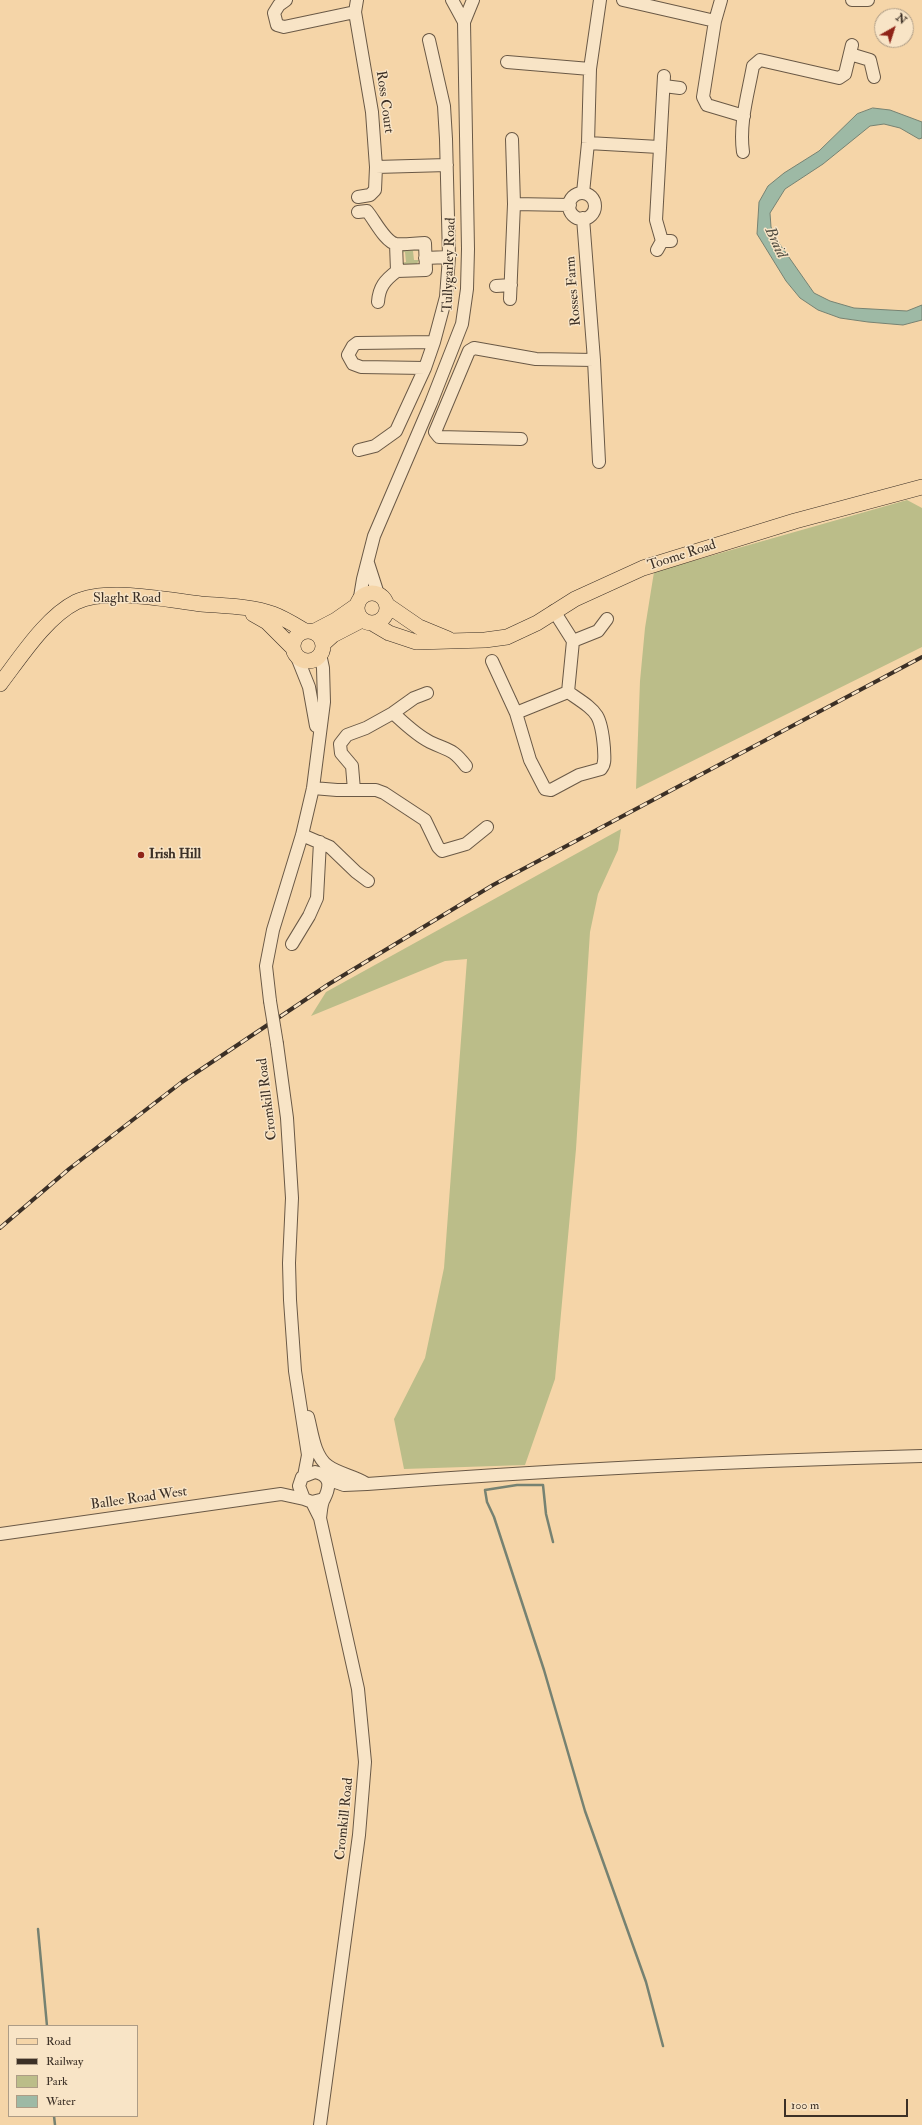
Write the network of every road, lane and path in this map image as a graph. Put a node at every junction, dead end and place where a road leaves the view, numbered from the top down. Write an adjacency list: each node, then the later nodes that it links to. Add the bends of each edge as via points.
1 (286, 0): 10 (street, via 274,13 277,24 284,27)
2 (452, 0): 3 (street); 12 (street, Tullygarley Road)
3 (468, 0)
4 (473, 0): 12 (street, Tullygarley Road)
5 (600, 0): 15 (street)
6 (623, 0): 11 (street)
7 (721, 0): 11 (street)
8 (852, 0): 9 (street)
9 (868, 0)
10 (356, 6): 24 (street, Ross Court, via 372,112)
11 (715, 21): 18 (street, via 704,102)
12 (464, 22): 47 (street, Tullygarley Road, via 468,249 467,289 462,324 374,536)
13 (429, 40): 23 (street, via 444,106)
14 (505, 61): 15 (street)
15 (590, 69): 20 (street)
16 (874, 77): 18 (street, via 870,60 851,49 845,74 839,78 760,60 753,66)
17 (680, 88): 22 (street, via 664,81)
18 (744, 116): 21 (street, via 743,149)
19 (511, 137): 27 (street)
20 (588, 143): 22 (street); 25 (street)
21 (755, 145)
22 (659, 147): 32 (street, via 656,220)
23 (447, 165): 24 (street); 33 (street)
24 (376, 168): 26 (street, Ross Court, via 375,190 370,195)
25 (583, 193): 28 (street, via 576,195); 30 (street, via 591,196 595,208 591,215)
26 (358, 197)
27 (514, 204): 28 (street); 36 (street)
28 (570, 205): 30 (street, via 573,215)
29 (358, 212): 31 (street, via 367,211 383,234)
30 (583, 218): 41 (street, Rosses Farm)
31 (396, 244): 34 (street, via 425,243); 35 (street)
32 (664, 244)
33 (449, 257): 34 (street); 40 (street, via 446,297)
34 (425, 258): 35 (street, via 426,270)
35 (397, 271): 39 (street, via 379,290)
36 (510, 285): 37 (street); 38 (street)
37 (496, 286)
38 (510, 299)
39 (378, 302)
40 (434, 342): 42 (street); 42 (street, via 357,343 348,355 353,364 361,367)
41 (594, 360): 43 (street, via 536,359 474,348 469,351 434,432 439,437); 45 (street, Rosses Farm)
42 (424, 368): 44 (street, via 396,431 376,446)
43 (524, 438)
44 (359, 450)
45 (599, 462)
46 (922, 487): 51 (main road, Toome Road, via 795,521 643,568)
47 (368, 563): 48 (street); 49 (street, Tullygarley Road)
48 (382, 599): 49 (main road, via 368,593); 53 (main road, via 387,611 384,617); 55 (main road, Toome Road, via 418,627)
49 (358, 602): 53 (main road, via 357,612); 54 (main road, via 336,620)
50 (243, 609): 54 (main road, Slaght Road, via 272,614); 58 (main road, Slaght Road, via 267,622); 60 (main road, Slaght Road, via 152,597 101,596 76,602 62,610 48,624)
51 (554, 611): 55 (main road, Toome Road, via 537,623 507,637); 56 (street)
52 (608, 619): 56 (street, via 598,631)
53 (367, 622): 55 (main road, Toome Road, via 416,642); 57 (main road, via 338,632)
54 (309, 632): 57 (main road, via 318,635); 58 (main road, via 294,638)
55 (450, 640)
56 (573, 641): 61 (street)
57 (321, 649): 58 (main road, via 316,659 308,661); 65 (street, Cromkill Road, via 324,702)
58 (295, 652): 65 (street, Cromkill Road, via 312,701)
59 (492, 661): 64 (street)
60 (0, 684)
61 (568, 692): 64 (street); 64 (street, via 598,715 602,726 604,761 603,767 598,770 579,775 554,789 547,790 541,784 530,760)
62 (427, 693): 63 (street)
63 (393, 712): 66 (street, via 428,741 455,752); 68 (street, via 366,728 347,735 340,744 342,753 352,766)
64 (516, 713)
65 (319, 745): 67 (street, Cromkill Road)
66 (466, 766)
67 (313, 788): 68 (street); 70 (street, Cromkill Road)
68 (354, 790): 69 (street, via 380,792 422,817 442,851 466,844)
69 (487, 827)
70 (302, 835): 71 (street); 74 (street, Cromkill Road, bridge, via 273,930 266,966 287,1118 292,1191 290,1270)
71 (320, 842): 72 (street, via 330,847); 73 (street, via 317,898)
72 (368, 881)
73 (292, 944)
74 (296, 1382): 75 (street, Cromkill Road); 79 (street, via 303,1391 322,1460 328,1466)
75 (308, 1455): 77 (street, Cromkill Road); 78 (street, Cromkill Road)
76 (922, 1456): 79 (street, via 812,1458 604,1468)
77 (323, 1476): 78 (street, via 310,1472); 80 (street); 82 (street, via 329,1488)
78 (302, 1480): 81 (street, Ballee Road West); 83 (street, via 299,1491)
79 (367, 1484): 80 (street)
80 (344, 1485): 82 (street)
81 (281, 1494): 83 (street, Ballee Road West); 85 (street, Ballee Road West)
82 (326, 1496): 83 (street); 84 (street, Cromkill Road)
83 (308, 1500): 84 (street, Cromkill Road)
84 (320, 1518): 86 (street, Cromkill Road, via 358,1689 365,1762 359,1835)
85 (0, 1534)
86 (320, 2125)

